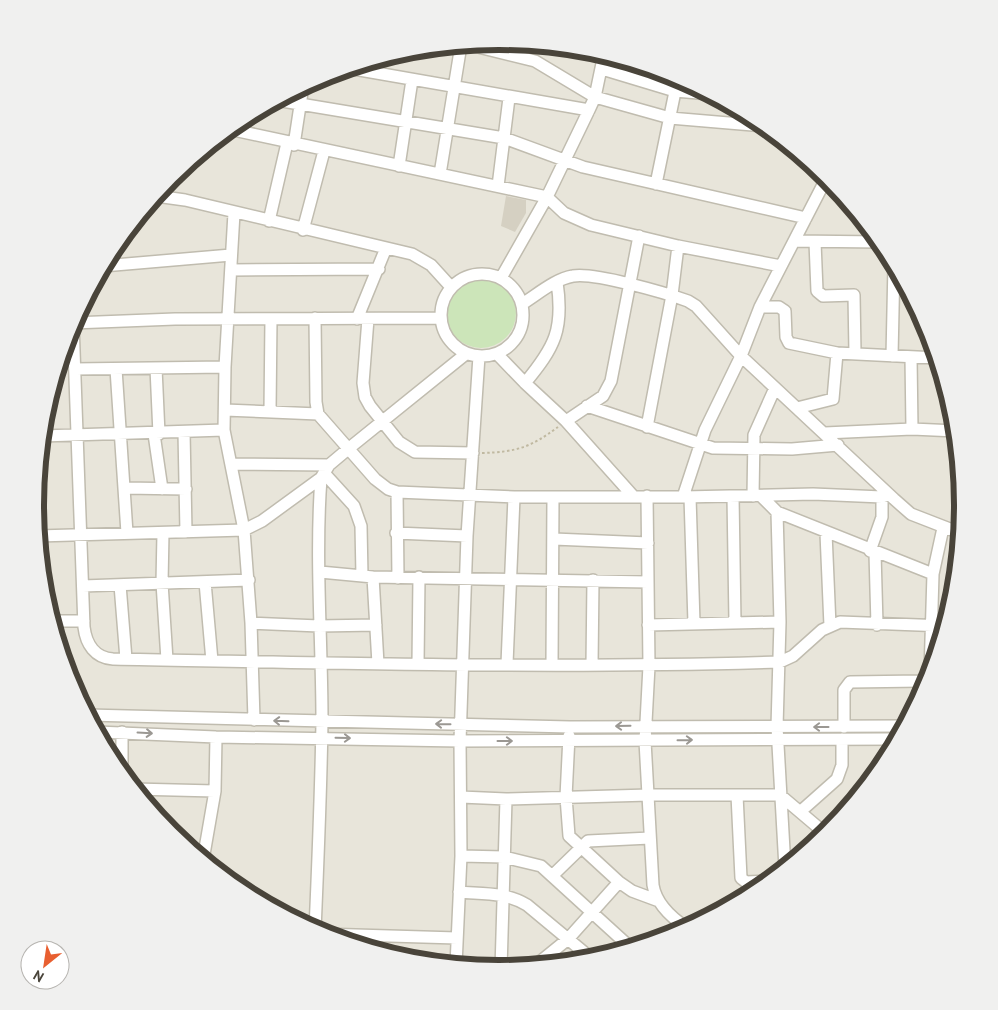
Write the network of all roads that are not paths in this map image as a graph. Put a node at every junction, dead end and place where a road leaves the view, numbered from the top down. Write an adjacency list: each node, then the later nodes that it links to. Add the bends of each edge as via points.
1 (491, 50): 12 (street, via 535,61)
2 (460, 52): 8 (street)
3 (603, 62): 4 (street)
4 (602, 69): 9 (street); 12 (street)
5 (363, 71): 6 (street)
6 (412, 80): 8 (street); 19 (street)
7 (677, 86): 9 (street)
8 (453, 88): 13 (street); 22 (street)
9 (676, 91): 10 (street); 17 (street)
10 (690, 92)
11 (301, 95): 15 (street)
12 (595, 97): 16 (street); 17 (street)
13 (509, 98): 16 (street); 24 (street)
14 (288, 102): 15 (street)
15 (300, 104): 19 (street); 25 (street)
16 (589, 110): 27 (street)
17 (670, 118): 20 (street); 30 (street)
18 (739, 118): 20 (street)
19 (406, 122): 22 (street); 28 (street)
20 (738, 123): 21 (street)
21 (749, 124)
22 (448, 128): 24 (street); 29 (street)
23 (238, 132): 25 (street)
24 (504, 138): 27 (street); 31 (street)
25 (291, 144): 26 (street); 37 (street)
26 (324, 151): 28 (street); 38 (street)
27 (566, 159): 30 (street, via 583,167); 34 (street)
28 (399, 166): 29 (street)
29 (440, 174): 31 (street)
30 (656, 184): 36 (street)
31 (498, 186): 34 (street)
32 (825, 187): 36 (street)
33 (164, 197): 35 (street)
34 (547, 197): 39 (street, via 564,213 579,221); 50 (street)
35 (234, 213): 37 (street); 45 (street)
36 (806, 218): 40 (street)
37 (269, 221): 38 (street)
38 (303, 230): 44 (street)
39 (639, 236): 43 (street); 53 (street)
40 (794, 241): 41 (street); 47 (street)
41 (815, 242): 42 (street); 67 (street, via 817,291 823,296 854,295)
42 (870, 242)
43 (678, 246): 47 (street); 55 (street)
44 (386, 248): 48 (street); 54 (street, via 419,256)
45 (231, 255): 46 (street); 49 (street)
46 (112, 265)
47 (781, 266): 57 (street)
48 (378, 269): 49 (street); 62 (street)
49 (231, 270): 60 (street)
50 (501, 278): 54 (street, via 484,274 466,277); 56 (street, via 514,289)
51 (894, 278): 71 (street)
52 (557, 282): 53 (street, via 574,275); 56 (street); 78 (street, via 560,317 557,334 547,354)
53 (628, 284): 55 (street); 80 (street, via 611,382 603,396)
54 (451, 287): 59 (street, via 444,298)
55 (672, 295): 70 (street, via 696,306); 87 (street)
56 (522, 304): 68 (street, via 524,316 519,333 508,348)
57 (760, 307): 66 (street, via 779,307 785,311 789,344); 70 (street)
58 (315, 318): 61 (street); 62 (street); 84 (street)
59 (441, 318): 62 (street); 65 (street, via 452,343)
60 (228, 319): 61 (street); 63 (street); 74 (street)
61 (270, 319): 83 (street)
62 (362, 319): 86 (street, via 365,397)
63 (82, 323)
64 (73, 344): 76 (street)
65 (467, 353): 69 (street); 86 (street)
66 (837, 353): 67 (street); 81 (street, via 833,399)
67 (855, 353): 71 (street)
68 (497, 354): 69 (street); 78 (street)
69 (479, 356): 101 (street)
70 (741, 356): 79 (street); 97 (street)
71 (892, 356): 72 (street)
72 (911, 357): 73 (street); 88 (street)
73 (930, 358)
74 (225, 367): 75 (street); 82 (street)
75 (156, 368): 77 (street); 94 (street)
76 (75, 369): 77 (street); 92 (street)
77 (116, 369): 93 (street)
78 (525, 383): 85 (street)
79 (775, 388): 81 (street); 100 (street, via 754,435)
80 (586, 406): 85 (street); 87 (street)
81 (796, 408): 95 (street)
82 (225, 410): 83 (street); 89 (street)
83 (270, 411): 84 (street)
84 (318, 414): 99 (street)
85 (566, 420): 109 (street)
86 (382, 421): 99 (street); 101 (street, via 400,442 415,452)
87 (647, 427): 97 (street)
88 (912, 429): 90 (street); 95 (street)
89 (224, 430): 91 (street); 102 (street)
90 (948, 431)
91 (184, 432): 94 (street); 106 (street)
92 (76, 434): 93 (street); 96 (street); 126 (street)
93 (121, 434): 94 (street); 104 (street)
94 (157, 434): 105 (street)
95 (825, 434): 98 (street)
96 (49, 436)
97 (698, 444): 100 (street, via 713,448); 116 (street)
98 (838, 445): 100 (street); 113 (street)
99 (348, 449): 103 (street); 107 (street, via 382,485)
100 (752, 449): 112 (street)
101 (473, 453): 108 (street)
102 (231, 464): 103 (street); 119 (street)
103 (325, 472): 119 (street, via 262,521); 132 (street, via 318,510); 134 (street, via 354,506 361,526)
104 (125, 488): 105 (street); 122 (street)
105 (162, 489): 106 (street)
106 (186, 489): 120 (street)
107 (397, 492): 108 (street); 124 (street)
108 (470, 495): 114 (street); 128 (street)
109 (632, 496): 110 (street); 115 (street)
110 (647, 496): 116 (street); 130 (street)
111 (733, 496): 112 (street); 116 (street); 149 (street)
112 (757, 496): 113 (street); 117 (street)
113 (885, 496): 118 (street, via 911,514); 131 (street)
114 (514, 497): 115 (street); 138 (street)
115 (553, 497): 129 (street)
116 (686, 497): 152 (street)
117 (777, 512): 125 (street); 150 (street)
118 (943, 528): 121 (street); 133 (street)
119 (244, 530): 120 (street); 139 (street)
120 (186, 532): 123 (street)
121 (953, 532)
122 (127, 533): 123 (street); 126 (street)
123 (163, 533): 144 (street)
124 (396, 533): 128 (street); 135 (street)
125 (826, 533): 131 (street); 157 (street)
126 (81, 534): 127 (street); 146 (street)
127 (45, 536)
128 (467, 536): 137 (street)
129 (554, 539): 130 (street); 140 (street)
130 (648, 543): 143 (street)
131 (873, 552): 133 (street); 155 (street)
132 (320, 572): 134 (street); 156 (street)
133 (933, 574): 158 (street)
134 (367, 576): 135 (street); 153 (street)
135 (398, 578): 136 (street)
136 (419, 578): 137 (street); 169 (street)
137 (466, 578): 138 (street); 167 (street)
138 (509, 578): 140 (street); 170 (street)
139 (249, 580): 142 (street); 151 (street)
140 (554, 580): 141 (street); 171 (street)
141 (593, 580): 143 (street); 172 (street)
142 (205, 582): 144 (street); 163 (street)
143 (648, 582): 154 (street)
144 (162, 583): 145 (street); 162 (street)
145 (120, 585): 146 (street); 161 (street)
146 (83, 586): 148 (street)
147 (59, 621): 148 (street)
148 (84, 621): 161 (street, via 87,642 95,652 105,658)
149 (735, 622): 150 (street); 152 (street)
150 (780, 622): 164 (street)
151 (251, 623): 156 (street); 165 (street)
152 (694, 623): 154 (street)
153 (376, 625): 156 (street); 168 (street)
154 (648, 625): 173 (street)
155 (877, 625): 157 (street, via 840,622); 158 (street)
156 (319, 626): 166 (street)
157 (830, 626): 164 (street, via 793,656)
158 (931, 626): 159 (street); 160 (street)
159 (938, 626)
160 (930, 650)
161 (126, 659): 162 (street)
162 (167, 660): 163 (street)
163 (212, 661): 165 (street)
164 (780, 662): 173 (street); 183 (street)
165 (253, 663): 166 (street); 176 (street)
166 (320, 663): 168 (street); 177 (street)
167 (463, 663): 169 (street); 170 (street); 178 (street)
168 (378, 664): 169 (street)
169 (418, 664)
170 (507, 664): 171 (street)
171 (552, 665): 172 (street)
172 (592, 665): 173 (street)
173 (648, 666): 179 (street)
174 (919, 680): 180 (street, via 850,682 844,690)
175 (96, 715): 176 (street)
176 (254, 720): 177 (street, one-way to 176)
177 (322, 722): 178 (street, one-way to 177); 187 (street)
178 (461, 724): 182 (street); 191 (street)
179 (647, 726): 182 (street, one-way to 182); 183 (street); 192 (street)
180 (844, 726): 181 (street); 183 (street, one-way to 183)
181 (897, 726)
182 (570, 727): 193 (street)
183 (777, 727): 188 (street)
184 (104, 732): 185 (street)
185 (122, 732): 186 (street, one-way to 186); 194 (street)
186 (216, 737): 187 (street); 196 (street)
187 (321, 738): 191 (street, one-way to 191); 218 (street)
188 (778, 739): 189 (street); 192 (street, one-way to 188); 199 (street)
189 (842, 739): 190 (street); 203 (street, via 842,765 837,779)
190 (889, 739)
191 (460, 741): 193 (street, one-way to 193); 200 (street)
192 (645, 741): 193 (street); 197 (street)
193 (568, 742): 201 (street)
194 (122, 761)
195 (144, 789): 196 (street)
196 (215, 791): 207 (street)
197 (648, 795): 198 (street); 201 (street); 205 (street)
198 (737, 795): 199 (street); 213 (street, via 741,878 746,882)
199 (780, 795): 203 (street); 210 (street)
200 (461, 797): 202 (street); 208 (street)
201 (566, 797): 202 (street); 206 (street, via 569,836)
202 (506, 799): 209 (street)
203 (801, 811): 204 (street)
204 (820, 828)
205 (650, 838): 206 (street, via 594,840); 216 (street, via 653,885)
206 (579, 848): 211 (street); 212 (street)
207 (202, 850)
208 (461, 856): 209 (street); 214 (street)
209 (504, 857): 211 (street, via 538,865); 215 (street)
210 (784, 859)
211 (553, 875): 217 (street)
212 (618, 882): 216 (street); 217 (street)
213 (755, 882)
214 (459, 892): 215 (street); 221 (street)
215 (502, 895): 222 (street, via 527,905); 227 (street)
216 (659, 901): 219 (street)
217 (593, 912): 222 (street); 223 (street)
218 (315, 921)
219 (681, 922)
220 (350, 935): 221 (street)
221 (457, 938): 226 (street)
222 (568, 939): 224 (street); 225 (street)
223 (625, 942)
224 (584, 953)
225 (545, 957)
226 (456, 958)
227 (501, 960)

